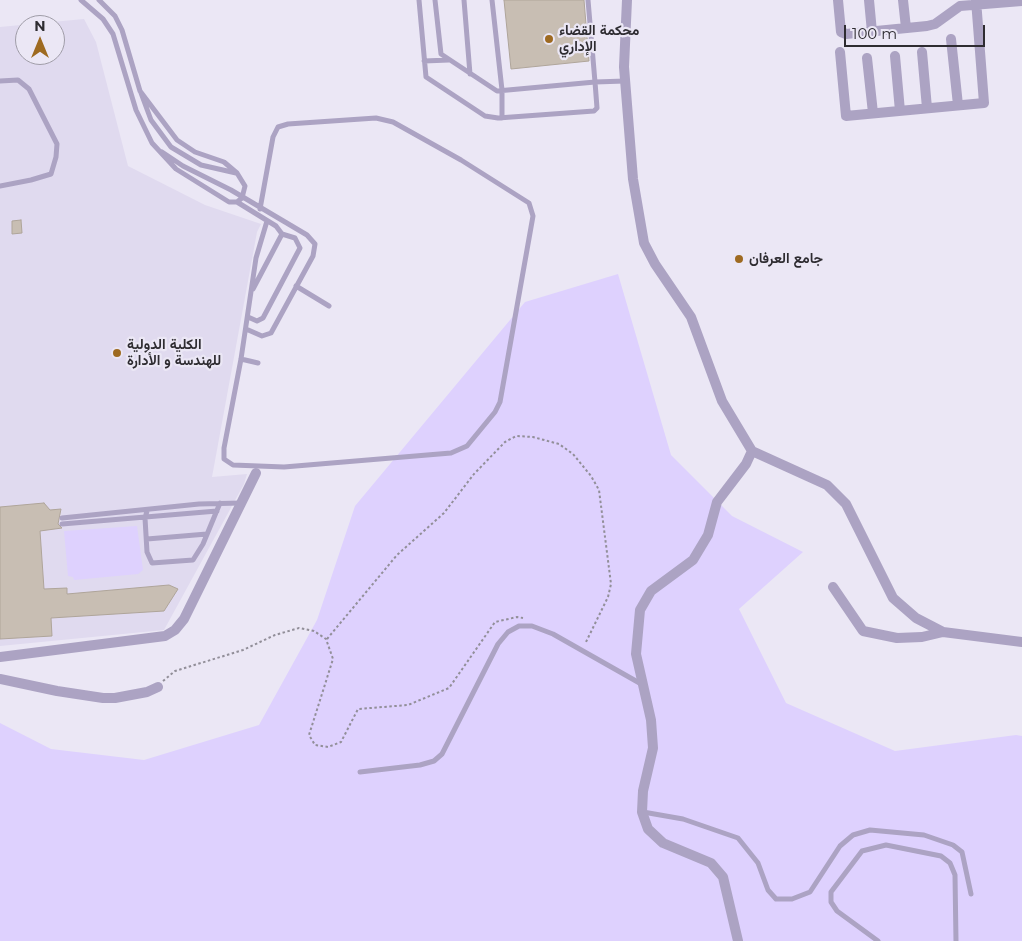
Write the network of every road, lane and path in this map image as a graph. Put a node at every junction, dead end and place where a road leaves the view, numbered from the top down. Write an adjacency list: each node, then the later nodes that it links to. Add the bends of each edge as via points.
1 (81, 0): 34 (lane, via 103,19 113,34 132,100)
2 (99, 0): 28 (lane, via 115,16 122,30)
3 (419, 0): 22 (lane)
4 (435, 0): 21 (lane, via 440,51)
5 (464, 0): 23 (lane)
6 (492, 0): 27 (lane)
7 (588, 0): 26 (lane)
8 (627, 0): 25 (street)
9 (838, 0): 15 (street, via 841,32)
10 (869, 0): 15 (street)
11 (903, 0): 14 (street)
12 (1017, 1): 13 (street)
13 (976, 2): 14 (street, via 960,6 935,24); 29 (street, via 984,103)
14 (906, 28): 15 (street)
15 (872, 32)
16 (951, 39): 29 (street)
17 (840, 52): 32 (street, via 846,116)
18 (922, 52): 30 (street)
19 (895, 56): 31 (street)
20 (867, 58): 32 (street)
21 (449, 60): 22 (lane); 23 (lane)
22 (424, 61): 33 (lane, via 428,79 485,116)
23 (470, 74): 27 (lane, via 495,90)
24 (0, 81): 36 (lane, via 18,80 29,89 57,144 51,174)
25 (625, 81): 26 (lane); 51 (street, via 632,179 644,243 691,317 722,401)
26 (596, 82): 27 (lane); 33 (lane, via 597,108 594,111)
27 (502, 90): 33 (lane)
28 (140, 91): 35 (lane, via 177,140 195,152 224,162); 35 (lane, via 151,120 172,147 201,165)
29 (958, 105): 30 (street)
30 (927, 108): 31 (street)
31 (900, 111): 32 (street)
32 (873, 113)
33 (502, 118)
34 (152, 143): 37 (lane, via 172,159); 38 (lane, via 176,169 229,202)
35 (237, 173): 37 (lane, via 245,186)
36 (0, 186)
37 (242, 198): 38 (lane); 39 (lane)
38 (237, 202): 40 (lane)
39 (260, 209): 41 (lane); 52 (lane, via 273,137 278,127 376,118 394,122 461,160 530,203 533,211 500,402 467,446 451,453)
40 (267, 221): 42 (lane); 45 (lane, via 258,247)
41 (299, 231): 43 (lane); 44 (lane, via 312,239 316,250)
42 (282, 234): 43 (lane); 45 (lane)
43 (295, 238): 47 (lane, via 300,244 299,251 265,316 257,321)
44 (296, 286): 46 (lane); 48 (lane, via 271,333 262,336)
45 (251, 293): 47 (lane)
46 (329, 306)
47 (248, 317): 48 (lane)
48 (246, 329): 49 (lane)
49 (241, 359): 50 (lane); 52 (lane, via 223,453 228,463)
50 (258, 363)
51 (752, 451): 62 (street, via 827,485 846,504 893,598 916,618); 68 (street, via 717,502 708,536 693,560 651,591 640,610 636,654)
52 (257, 470): 54 (street)
53 (220, 503): 54 (lane); 55 (lane); 56 (lane)
54 (241, 503): 66 (street, via 184,619 170,633)
55 (147, 511): 57 (lane); 57 (lane, via 62,521)
56 (217, 511): 57 (lane); 58 (lane)
57 (145, 518): 59 (lane)
58 (207, 534): 59 (lane); 59 (lane, via 193,560 152,563 147,552)
59 (147, 539)
60 (833, 587): 62 (street, via 863,631 897,638)
61 (532, 626): 63 (path, via 518,617 495,622 449,688 408,704 358,709 341,742 320,747 310,740 309,735 333,659); 65 (lane); 70 (lane, via 519,626 508,632 498,644 442,754 434,761)
62 (943, 632): 64 (street)
63 (326, 639): 65 (path, via 397,555 444,514 474,474 516,436 559,444 573,454 599,490 610,584 608,597); 69 (path, via 314,631 289,630 243,650 175,671)
64 (1022, 642)
65 (581, 651): 68 (lane)
66 (0, 656)
67 (0, 679): 69 (street, via 103,698 140,694)
68 (643, 686): 71 (street, via 653,748 643,791)
69 (158, 688)
70 (360, 772)
71 (642, 812): 72 (lane, via 683,818 738,838 758,863 768,890 776,899 792,899 810,892 840,846 853,836 870,830 924,835 953,845 962,852); 73 (street, via 648,829 663,843 711,863 723,877)
72 (972, 894)
73 (738, 941)
74 (878, 941): 75 (lane, via 837,911 831,902 831,892 862,851 886,845 941,856 950,863 955,875)
75 (956, 941)

